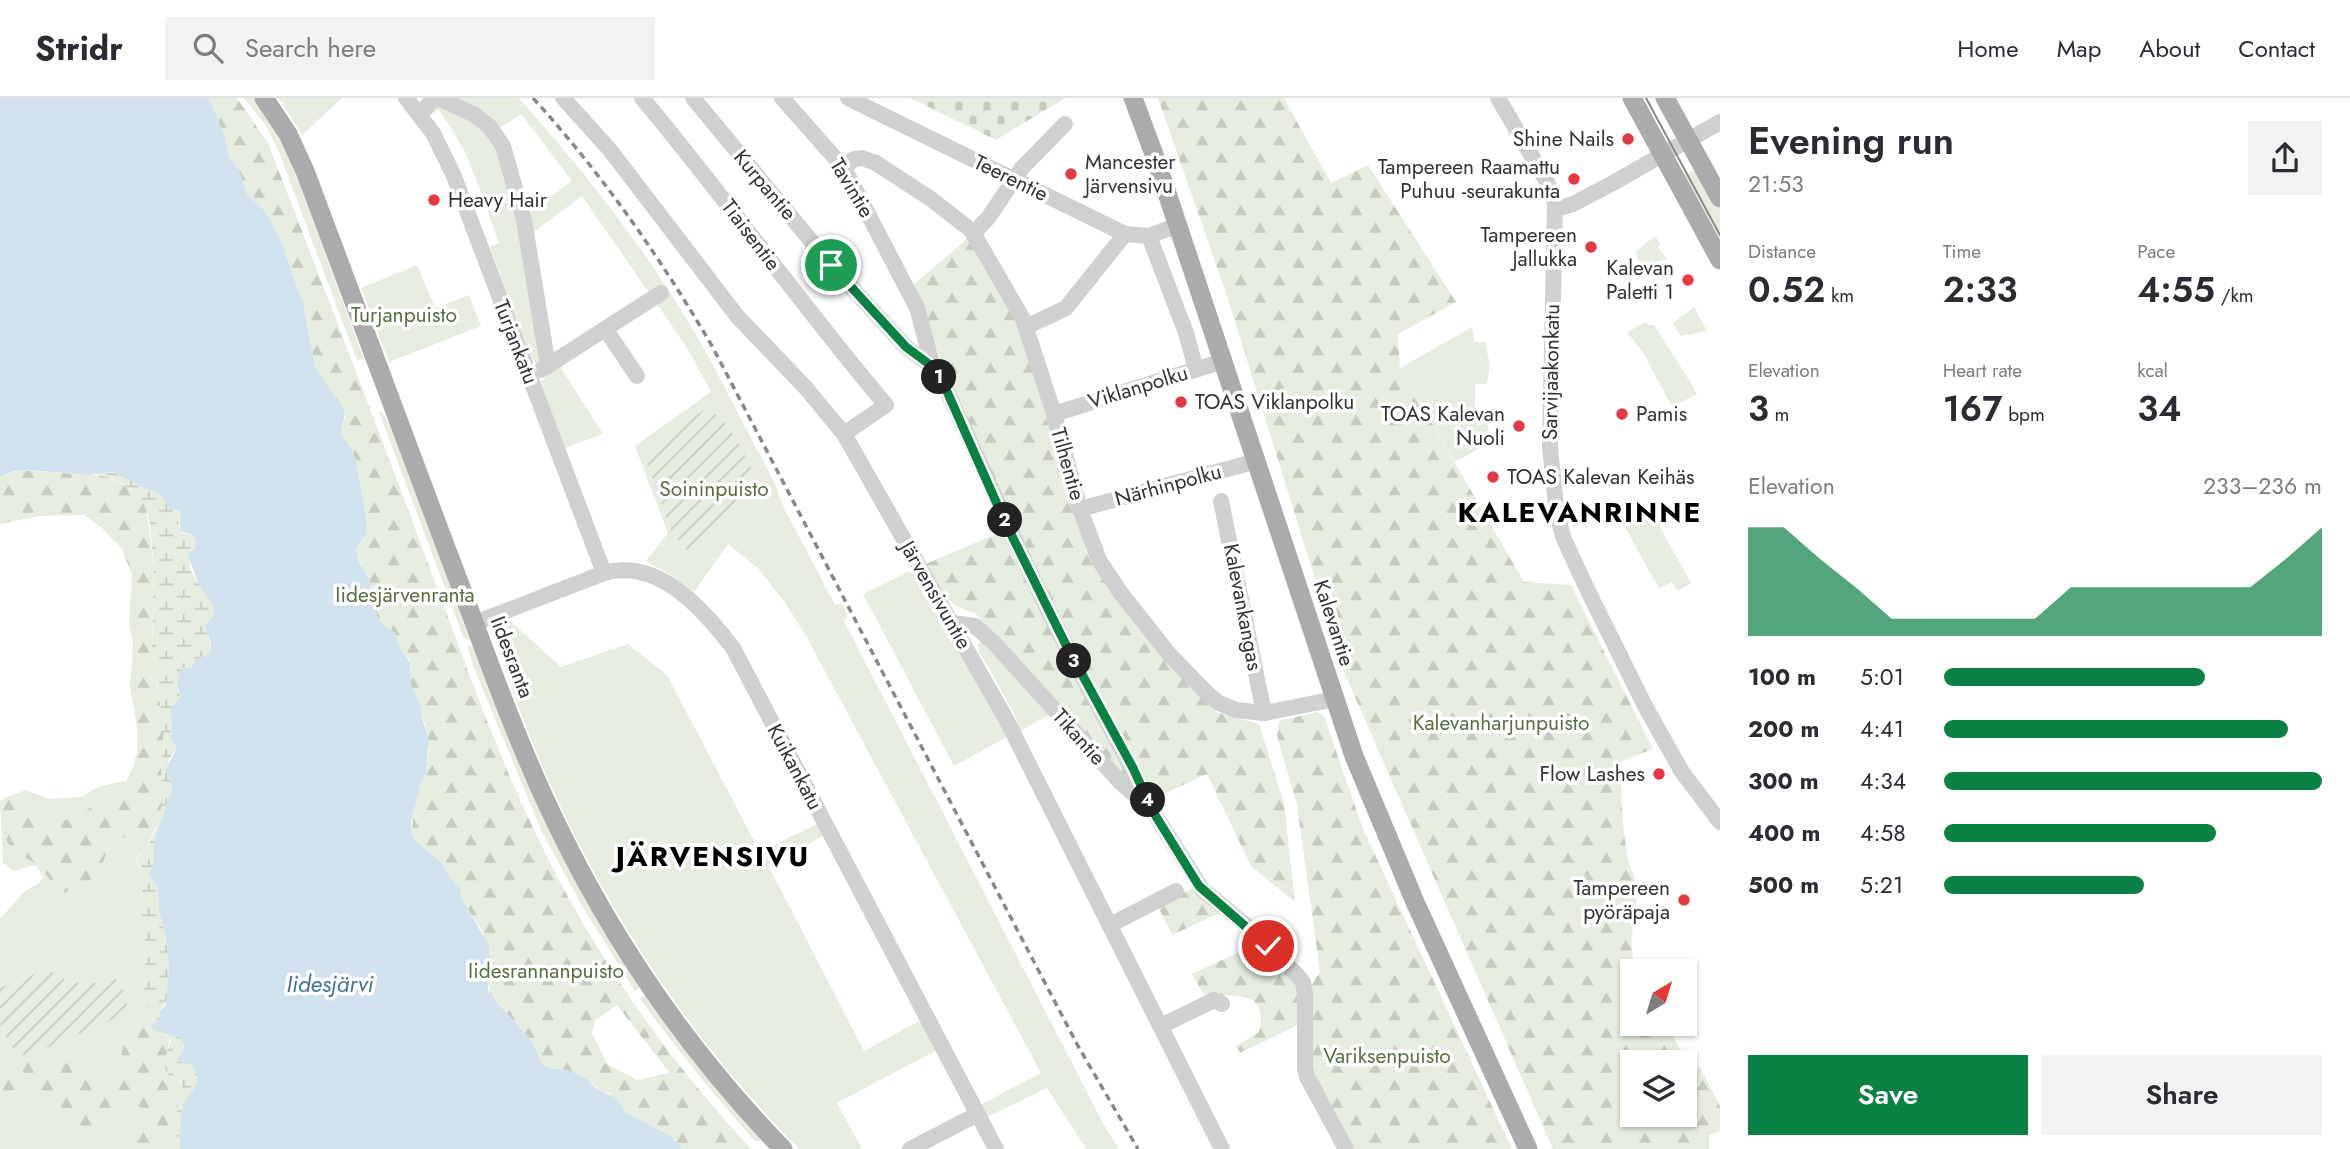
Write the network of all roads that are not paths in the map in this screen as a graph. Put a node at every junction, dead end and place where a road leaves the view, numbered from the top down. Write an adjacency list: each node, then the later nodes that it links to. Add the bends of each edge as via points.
1 (264, 98): 41 (main road, Iidesranta, via 305,171)
2 (405, 98): 12 (street, Turjankatu)
3 (564, 98): 36 (street, Järvensivuntie, via 638,185 728,305)
4 (642, 98): 36 (street, Tiaisentie, via 886,405)
5 (693, 98): 31 (street, Kurpantie, via 856,292 906,347)
6 (782, 98): 17 (street, Tavintie)
7 (848, 98): 18 (street, Teerentie)
8 (1133, 98): 21 (main road, Kalevantie)
9 (1497, 98): 20 (street, via 1547,181)
10 (1632, 98): 16 (main road)
11 (1665, 98): 15 (main road)
12 (420, 115): 30 (street, Turjankatu, via 431,101 442,99 490,127 503,146 524,220); 33 (street, Turjankatu, via 449,162)
13 (1720, 122): 15 (street)
14 (1065, 124): 18 (street)
15 (1688, 140): 16 (street); 19 (main road)
16 (1663, 155): 20 (street); 25 (main road)
17 (844, 168): 22 (street, Tilhentie, via 855,159 876,163 967,225); 31 (street, Tavintie, via 917,308)
18 (1014, 178): 22 (street); 23 (street, Teerentie)
19 (1720, 198)
20 (1556, 209): 46 (street, Sarvijaakonkatu, via 1550,448 1557,515 1564,539 1644,706 1682,772)
21 (1178, 225): 24 (street, Teerentie); 29 (main road, Kalevantie)
22 (973, 234): 27 (street, Tilhentie)
23 (1125, 234): 24 (street, Teerentie); 27 (street, via 1066,308)
24 (1149, 236): 32 (street)
25 (1720, 260)
26 (661, 293): 28 (street)
27 (1026, 327): 35 (street, Tilhentie)
28 (606, 330): 30 (street); 34 (street)
29 (1223, 361): 32 (street, Viklanpolku); 37 (main road, Kalevantie)
30 (548, 366): 33 (street)
31 (933, 367): 45 (street, Kurpantie, via 1005,522)
32 (1196, 369): 35 (street, Viklanpolku)
33 (529, 376): 40 (street, Turjankatu)
34 (637, 376)
35 (1054, 414): 39 (street, Tilhentie)
36 (844, 434): 42 (street, Järvensivuntie)
37 (1256, 461): 39 (street, Närhinpolku); 43 (main road, Kalevantie)
38 (1221, 501): 44 (street, Kalevankangas)
39 (1080, 509): 44 (street, Tilhentie, via 1099,560 1169,654 1219,703)
40 (604, 573): 41 (street, Kuikankatu); 51 (street, Kuikankatu, via 633,570 654,575 709,618 733,648)
41 (475, 622): 52 (main road, Iidesranta, via 543,795 591,890 650,986 697,1050)
42 (953, 623): 45 (street, Tikantie, via 981,630 1120,782); 48 (street, Järvensivuntie)
43 (1335, 699): 44 (street, Tilhentie); 57 (main road, Kalevantie, via 1389,842)
44 (1264, 713)
45 (1152, 810): 56 (street, Tikantie, via 1199,886 1303,982 1307,1077)
46 (1720, 822)
47 (1176, 891): 48 (street)
48 (1110, 925): 50 (street, Järvensivuntie)
49 (1222, 1004): 50 (street, via 1214,1000)
50 (1161, 1026): 55 (street, Järvensivuntie)
51 (976, 1115): 53 (street); 54 (street, Kuikankatu)
52 (783, 1149)
53 (910, 1149)
54 (996, 1149)
55 (1222, 1149)
56 (1346, 1149)
57 (1528, 1149)

